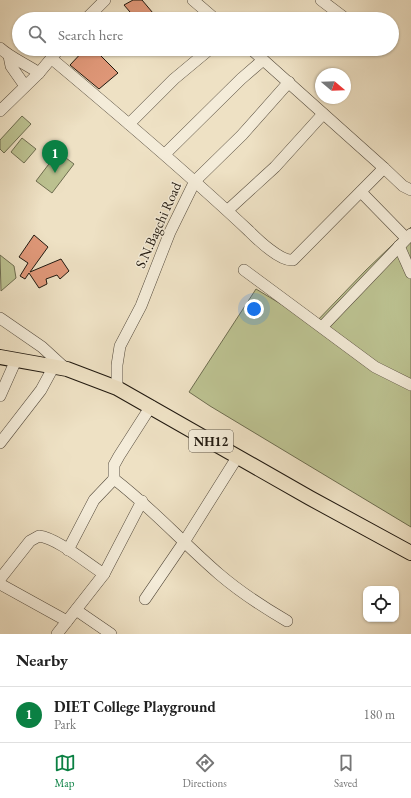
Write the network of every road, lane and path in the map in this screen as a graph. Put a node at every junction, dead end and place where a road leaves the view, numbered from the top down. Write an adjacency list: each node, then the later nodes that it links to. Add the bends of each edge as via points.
1 (98, 0): 6 (street)
2 (105, 0): 7 (street)
3 (111, 0): 8 (street)
4 (193, 0): 9 (street)
5 (321, 0): 10 (street)
6 (87, 12)
7 (93, 12)
8 (100, 12)
9 (207, 12)
10 (337, 12)
11 (0, 48): 12 (street)
12 (9, 56): 18 (street, via 18,58); 20 (street, via 11,66)
13 (54, 56): 16 (street)
14 (202, 56): 23 (street, via 174,79)
15 (259, 56): 17 (street)
16 (52, 59): 18 (street); 23 (street)
17 (263, 60): 19 (street); 24 (street)
18 (39, 73): 20 (street)
19 (289, 82): 22 (street); 26 (street, S.N.Bagchi Road, via 242,135)
20 (25, 86): 21 (street)
21 (0, 110)
22 (323, 114): 25 (street); 29 (street, via 275,167)
23 (129, 124): 24 (street)
24 (165, 154): 26 (street)
25 (384, 168): 27 (street); 28 (street)
26 (195, 181): 29 (street); 39 (street, S.N.Bagchi Road, via 170,232 141,306 120,346)
27 (411, 190)
28 (361, 192): 29 (street, via 301,254 289,260 257,239); 30 (street)
29 (228, 210)
30 (405, 240): 32 (street); 34 (street)
31 (244, 270): 34 (street)
32 (411, 273)
33 (0, 318): 37 (street, via 42,347)
34 (323, 326): 38 (street, via 375,367)
35 (0, 357): 36 (main road, NH12)
36 (16, 360): 37 (main road, NH12); 40 (street)
37 (60, 368): 39 (main road, NH12); 42 (street)
38 (411, 385)
39 (117, 388): 41 (main road, NH12)
40 (0, 396)
41 (151, 406): 43 (main road, NH12); 44 (street, via 116,461)
42 (0, 442)
43 (238, 456): 46 (street); 48 (main road, NH12)
44 (114, 479): 45 (street); 47 (street, via 94,500)
45 (142, 501): 46 (street); 49 (street)
46 (184, 542): 52 (street); 55 (street, via 234,587)
47 (68, 550): 49 (street); 50 (street, via 47,538 36,536)
48 (411, 553)
49 (104, 574): 53 (street)
50 (0, 579)
51 (0, 584): 54 (street)
52 (145, 599)
53 (76, 610): 54 (street); 57 (street)
54 (67, 621): 56 (street)
55 (287, 622)
56 (57, 634)
57 (111, 634)

